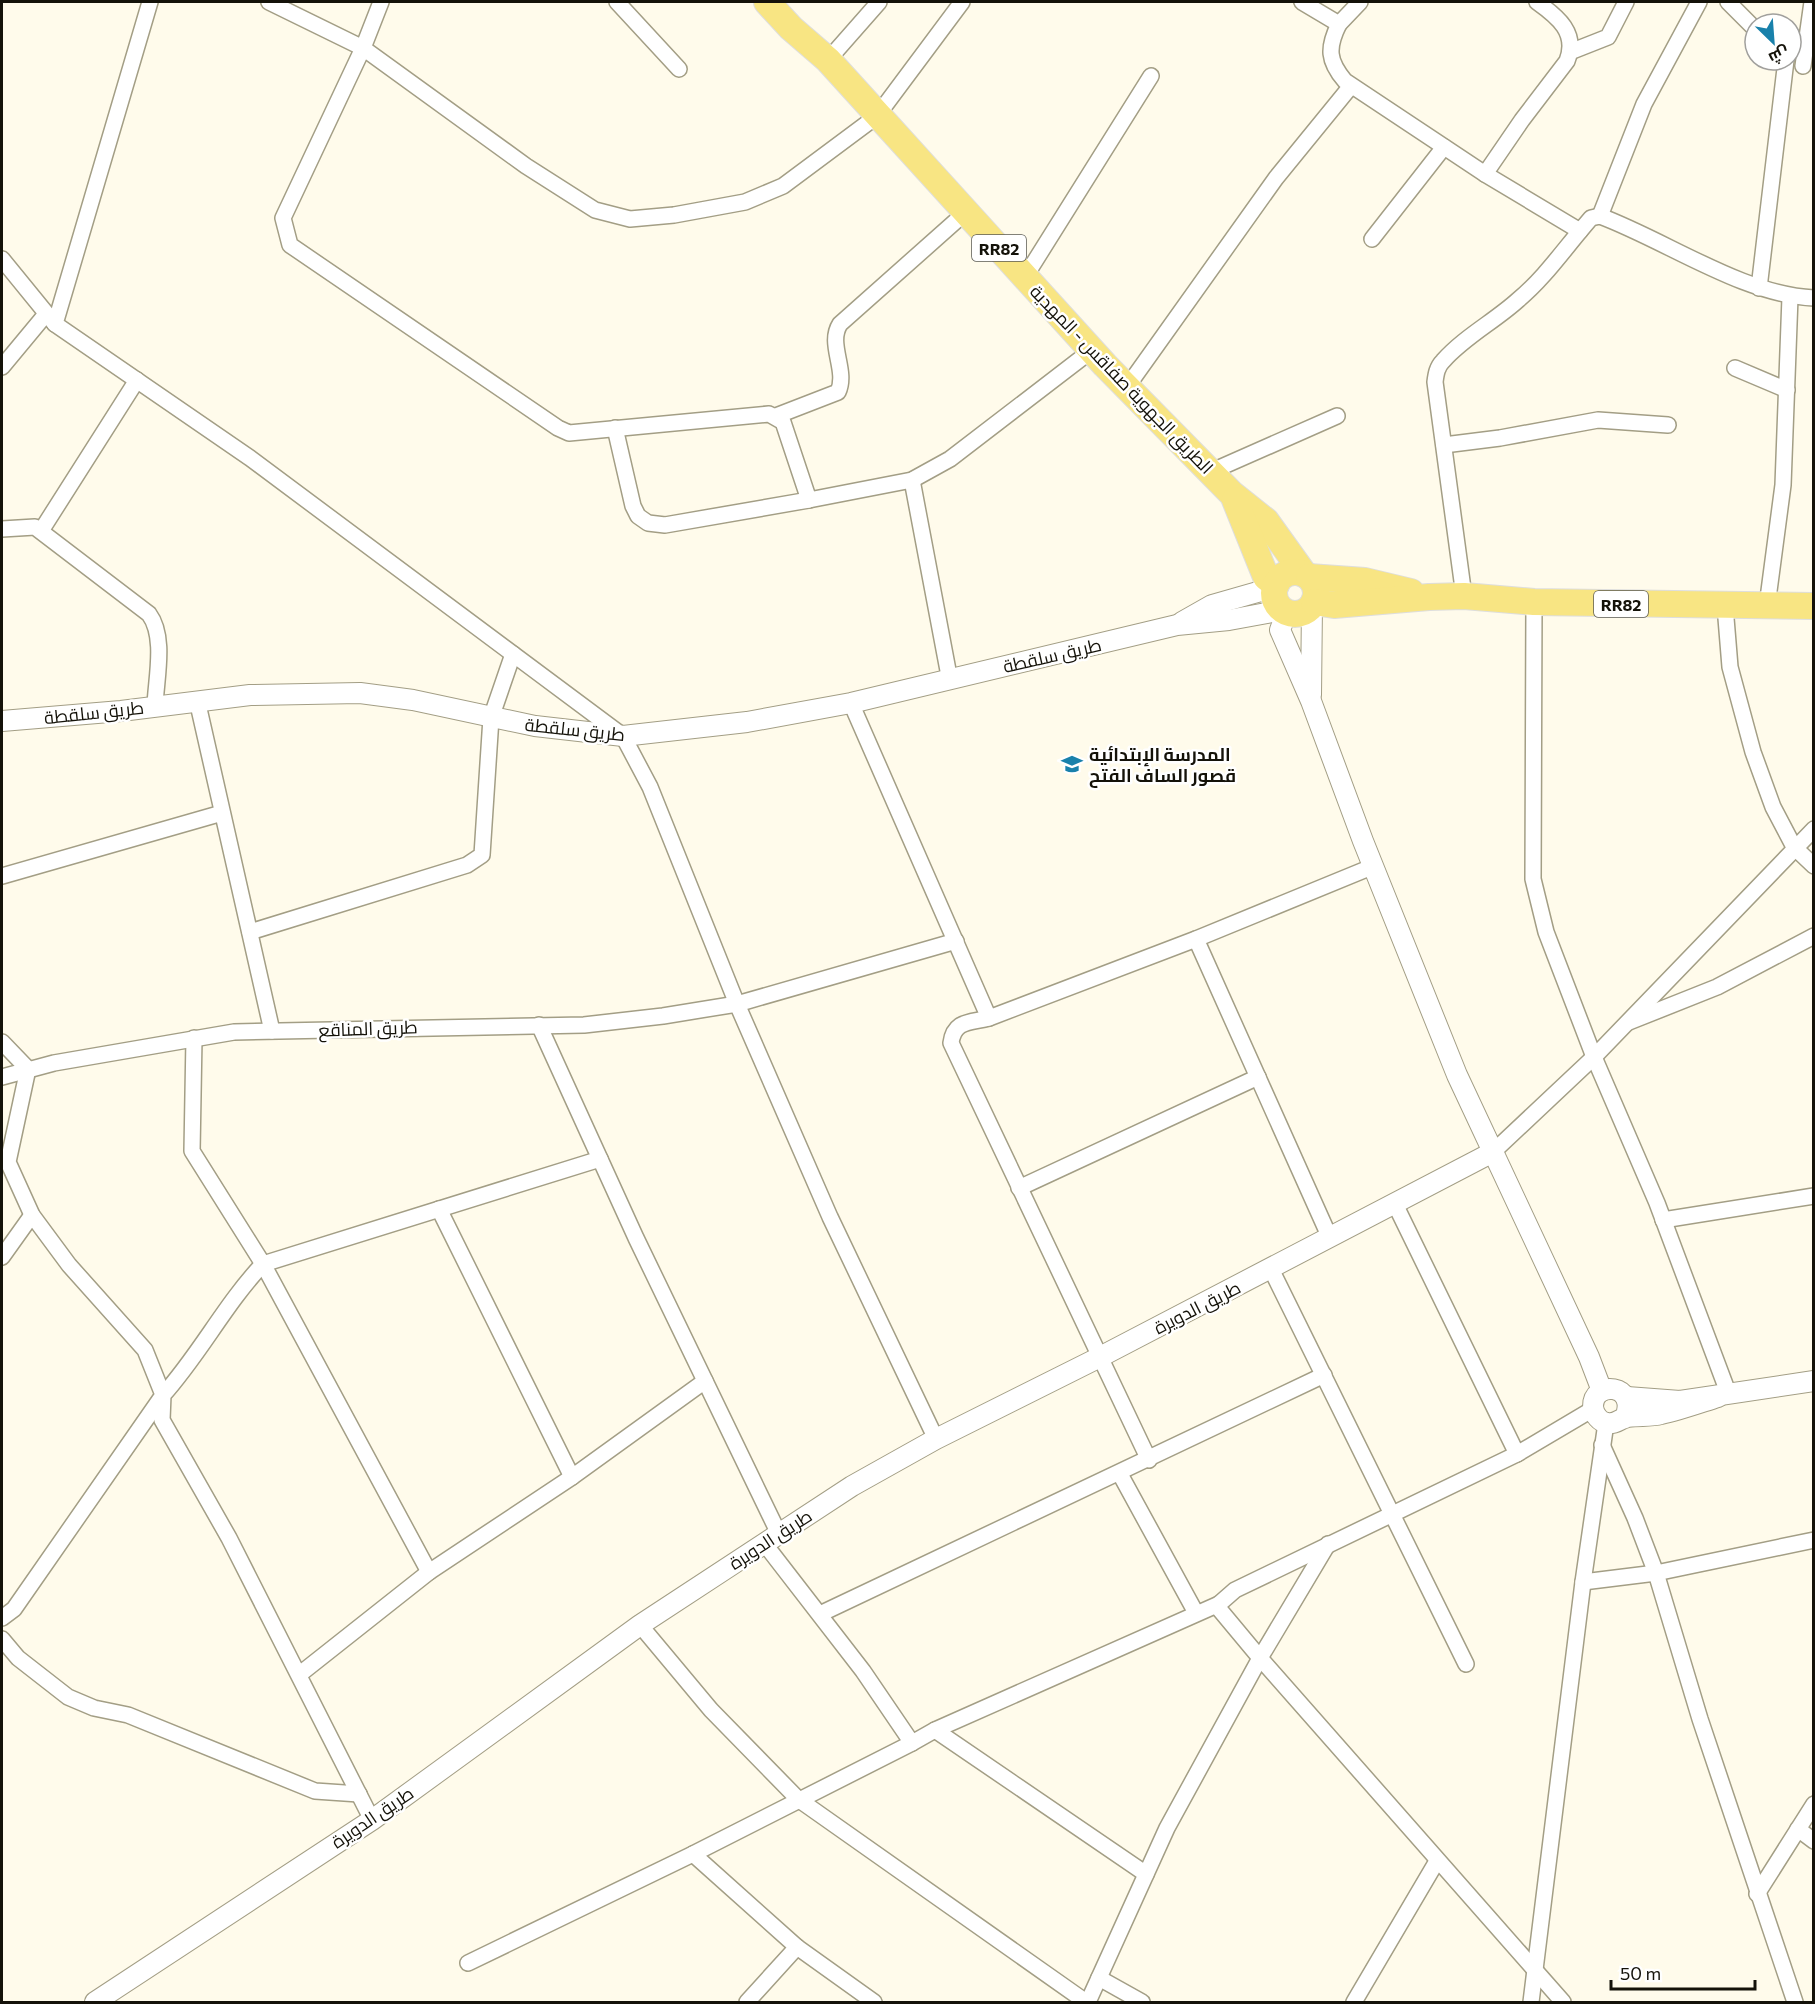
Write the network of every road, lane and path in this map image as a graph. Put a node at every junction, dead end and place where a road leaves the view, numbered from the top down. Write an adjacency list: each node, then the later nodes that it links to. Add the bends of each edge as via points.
1 (150, 2): 37 (street)
2 (269, 2): 17 (street)
3 (381, 2): 17 (street)
4 (616, 2): 21 (street)
5 (767, 2): 19 (main road, الطريق الجهوية صفاقس - المهدية / RR82)
6 (879, 2): 19 (street)
7 (962, 2): 25 (street)
8 (1302, 2): 16 (street)
9 (1360, 2): 16 (street)
10 (1537, 2): 18 (street, via 1564,25 1570,38)
11 (1626, 2): 18 (street, via 1608,37)
12 (1698, 2): 29 (street, via 1644,104)
13 (1728, 2): 15 (street)
14 (1812, 2): 20 (street)
15 (1743, 17)
16 (1340, 24): 24 (street, via 1331,39 1329,53 1333,68)
17 (363, 48): 25 (street, via 526,166 595,210 630,219 745,202 783,186); 47 (street, via 283,218 290,245 558,428 568,433)
18 (1570, 52): 27 (street)
19 (828, 60): 25 (main road, الطريق الجهوية صفاقس - المهدية / RR82)
20 (1808, 68)
21 (679, 69)
22 (1785, 72): 34 (street)
23 (1151, 76): 33 (street)
24 (1351, 86): 26 (street); 42 (street, via 1276,178)
25 (877, 116): 28 (main road, الطريق الجهوية صفاقس - المهدية / RR82)
26 (1444, 147): 27 (street); 31 (street)
27 (1485, 174): 30 (street)
28 (966, 212): 33 (main road, الطريق الجهوية صفاقس - المهدية / RR82); 44 (street, via 840,324 836,341 843,382 838,392)
29 (1600, 216): 30 (street, via 1591,218); 34 (street)
30 (1580, 231): 48 (street, via 1541,279 1441,363 1435,382)
31 (1372, 239)
32 (2, 259): 37 (street)
33 (1025, 277): 38 (main road, الطريق الجهوية صفاقس - المهدية / RR82)
34 (1760, 288): 35 (street)
35 (1790, 297): 36 (street); 43 (street)
36 (1814, 298)
37 (50, 319): 39 (street); 41 (street)
38 (1092, 351): 42 (main road, الطريق الجهوية صفاقس - المهدية / RR82); 50 (street, via 950,459)
39 (2, 367)
40 (1735, 368): 43 (street)
41 (137, 380): 54 (street); 64 (street, via 250,458)
42 (1127, 387): 49 (main road, الطريق الجهوية صفاقس - المهدية / RR82)
43 (1786, 390): 62 (street, via 1783,485)
44 (776, 416): 47 (street); 52 (street, via 783,422)
45 (1337, 416): 49 (street)
46 (1668, 425): 48 (street, via 1598,420)
47 (615, 428): 52 (street, via 633,506 648,523 678,524)
48 (1444, 445): 56 (street)
49 (1210, 472): 51 (main road, الطريق الجهوية صفاقس - المهدية / RR82)
50 (912, 480): 52 (street); 65 (street)
51 (1232, 494): 55 (main road, الطريق الجهوية صفاقس - المهدية / RR82, via 1266,521); 58 (main road, الطريق الجهوية صفاقس - المهدية / RR82, via 1266,577)
52 (809, 500)
53 (2, 529): 54 (street, via 35,526)
54 (41, 531): 69 (street, via 155,622)
55 (1306, 575): 57 (main road, RR82, via 1365,581); 58 (main road, RR82, via 1288,573); 60 (main road, الطريق الجهوية صفاقس - المهدية / RR82, via 1316,591)
56 (1464, 596): 57 (main road, RR82); 59 (main road, RR82)
57 (1429, 597): 60 (main road, RR82, via 1334,605)
58 (1280, 598): 60 (main road, RR82, via 1303,612); 65 (street, طريق سلقطة, via 1212,605 1177,625); 67 (street, via 1280,630)
59 (1534, 602): 61 (main road, RR82); 90 (street, via 1533,879 1546,932)
60 (1313, 603): 67 (street)
61 (1725, 606): 62 (main road, RR82); 75 (street, via 1730,668 1754,752 1773,807)
62 (1767, 606): 63 (main road, RR82)
63 (1814, 606)
64 (513, 654): 70 (street); 72 (street)
65 (950, 681): 68 (street, طريق سلقطة)
66 (197, 700): 69 (street, طريق سلقطة); 70 (street, طريق سلقطة, via 294,693 380,694); 73 (street)
67 (1311, 701): 76 (street)
68 (851, 703): 72 (street, طريق سلقطة, via 747,722); 82 (street)
69 (155, 706): 71 (street, طريق سلقطة)
70 (491, 718): 72 (street, طريق سلقطة); 79 (street, via 482,855 467,865)
71 (2, 721)
72 (623, 736): 83 (street, via 650,786)
73 (222, 813): 78 (street); 79 (street)
74 (1814, 829): 75 (street)
75 (1794, 847): 77 (street); 85 (street)
76 (1374, 866): 81 (street); 94 (street, via 1457,1075)
77 (1814, 866)
78 (2, 876)
79 (250, 932): 87 (street)
80 (1814, 936): 85 (street, via 1717,987)
81 (1196, 939): 84 (street); 93 (street)
82 (956, 941): 83 (street, طريق المناقع); 84 (street)
83 (737, 1004): 86 (street, طريق المناقع, via 584,1024); 115 (street, via 830,1217)
84 (989, 1017): 96 (street, via 956,1026 951,1043)
85 (1626, 1023): 90 (street)
86 (539, 1025): 87 (street, طريق المناقع); 95 (street)
87 (272, 1031): 88 (street, طريق المناقع)
88 (194, 1038): 91 (street, طريق المناقع); 104 (street, via 192,1151)
89 (2, 1042): 91 (street)
90 (1594, 1057): 94 (street); 101 (street)
91 (28, 1069): 92 (street, طريق المناقع); 100 (street, via 8,1162)
92 (2, 1077)
93 (1258, 1077): 96 (street); 102 (street)
94 (1493, 1152): 98 (street, طريق الدويرة); 110 (street)
95 (600, 1159): 99 (street); 108 (street)
96 (1019, 1188): 106 (street)
97 (1814, 1196): 101 (street)
98 (1395, 1204): 102 (street, طريق الدويرة); 117 (street)
99 (439, 1209): 104 (street); 120 (street)
100 (32, 1215): 103 (street); 111 (street, via 69,1265 145,1350)
101 (1663, 1220): 112 (street)
102 (1330, 1238): 105 (street, طريق الدويرة)
103 (2, 1257)
104 (263, 1264): 111 (street, via 186,1370); 125 (street)
105 (1271, 1269): 106 (street, طريق الدويرة); 107 (street)
106 (1098, 1358): 115 (street, طريق الدويرة); 118 (street)
107 (1324, 1375): 118 (street); 121 (street)
108 (705, 1381): 120 (street); 122 (street)
109 (1814, 1382): 112 (street)
110 (1602, 1390): 113 (street, via 1620,1390); 114 (street, via 1595,1398)
111 (163, 1395): 131 (street, via 14,1609); 136 (street, via 162,1420)
112 (1723, 1396): 113 (street, via 1680,1401); 114 (street, via 1659,1415)
113 (1626, 1397): 114 (street, via 1629,1407)
114 (1608, 1417): 116 (street); 117 (street)
115 (936, 1439): 122 (street, طريق الدويرة)
116 (1602, 1445): 126 (street); 127 (street)
117 (1517, 1454): 121 (street)
118 (1149, 1460): 119 (street)
119 (1120, 1474): 129 (street); 130 (street)
120 (572, 1477): 125 (street)
121 (1393, 1514): 124 (street); 135 (street)
122 (771, 1537): 129 (street); 132 (street, طريق الدويرة)
123 (1813, 1543): 126 (street)
124 (1328, 1545): 128 (street, via 1235,1590); 134 (street)
125 (429, 1572): 136 (street)
126 (1656, 1574): 127 (street); 148 (street)
127 (1583, 1582): 151 (street)
128 (1219, 1604): 130 (street); 134 (street)
129 (820, 1614): 138 (street)
130 (1196, 1614): 137 (street)
131 (2, 1618)
132 (640, 1625): 140 (street, via 711,1710); 142 (street, طريق الدويرة)
133 (2, 1639): 139 (street, via 18,1658 68,1697 94,1708 128,1715 315,1791)
134 (1260, 1658): 146 (street); 147 (street)
135 (1466, 1664)
136 (300, 1674): 139 (street)
137 (935, 1730): 138 (street); 147 (street)
138 (912, 1743): 140 (street)
139 (359, 1794): 142 (street)
140 (798, 1799): 145 (street); 156 (street)
141 (1814, 1804): 143 (street)
142 (372, 1820): 153 (street, طريق الدويرة)
143 (1797, 1829): 144 (street); 148 (street)
144 (1814, 1841)
145 (693, 1854): 149 (street); 150 (street)
146 (1437, 1861): 151 (street); 158 (street)
147 (1146, 1874): 152 (street)
148 (1757, 1894): 161 (street)
149 (797, 1947): 154 (street); 155 (street)
150 (468, 1964)
151 (1536, 1972): 159 (street); 160 (street)
152 (1100, 1978): 156 (street); 157 (street)
153 (95, 2002)
154 (747, 2002)
155 (874, 2002)
156 (1087, 2002)
157 (1142, 2002)
158 (1354, 2002)
159 (1531, 2002)
160 (1563, 2002)
161 (1795, 2002)

